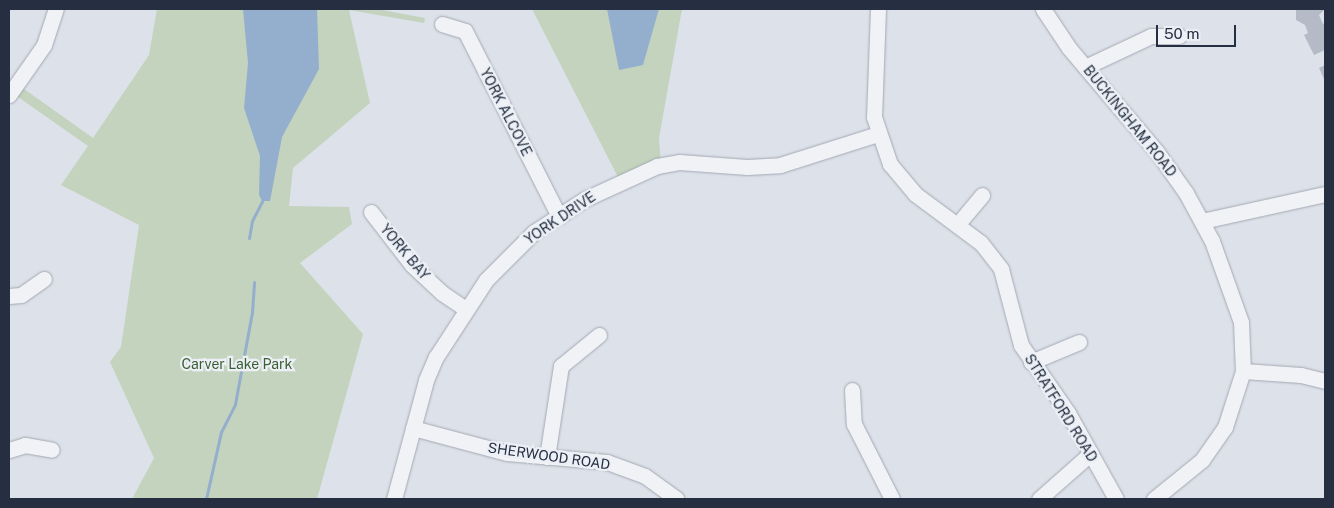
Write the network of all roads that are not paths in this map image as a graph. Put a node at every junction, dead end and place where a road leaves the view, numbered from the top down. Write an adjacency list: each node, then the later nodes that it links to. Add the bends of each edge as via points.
1 (56, 9): 7 (street, via 44,45)
2 (878, 9): 8 (street, STRATFORD ROAD, via 874,110)
3 (1043, 9): 6 (street, BUCKINGHAM ROAD)
4 (442, 24): 12 (street, YORK ALCOVE, via 465,31)
5 (1179, 36): 6 (street, via 1150,36)
6 (1085, 67): 13 (street, BUCKINGHAM ROAD, via 1162,158)
7 (9, 95)
8 (878, 134): 12 (street, YORK DRIVE, via 780,165 747,167 679,162 657,166 620,181); 14 (street, STRATFORD ROAD, via 899,179)
9 (1325, 194): 13 (street)
10 (982, 195): 14 (street)
11 (372, 212): 17 (street, YORK BAY, via 412,265)
12 (559, 216): 17 (street, YORK DRIVE, via 511,253)
13 (1202, 221): 21 (street, BUCKINGHAM ROAD, via 1241,322)
14 (957, 225): 20 (street, STRATFORD ROAD, via 981,243 1000,269 1021,345)
15 (44, 279): 16 (street, via 21,295)
16 (9, 296)
17 (464, 308): 24 (street, YORK DRIVE, via 433,364)
18 (599, 335): 28 (street, via 561,366)
19 (1079, 342): 20 (street)
20 (1031, 362): 27 (street, STRATFORD ROAD, via 1068,413)
21 (1243, 371): 22 (street, via 1301,375); 34 (street, BUCKINGHAM ROAD, via 1234,406 1215,444 1188,474)
22 (1325, 381)
23 (852, 390): 31 (street, via 854,424)
24 (413, 428): 28 (street, SHERWOOD ROAD, via 499,451); 29 (street, YORK DRIVE)
25 (9, 450): 26 (street, via 25,445)
26 (52, 450)
27 (1091, 453): 32 (street); 33 (street, STRATFORD ROAD)
28 (548, 457): 30 (street, SHERWOOD ROAD, via 587,459 626,468 661,485)
29 (394, 499)
30 (677, 499)
31 (892, 499)
32 (1039, 499)
33 (1116, 499)
34 (1154, 499)

